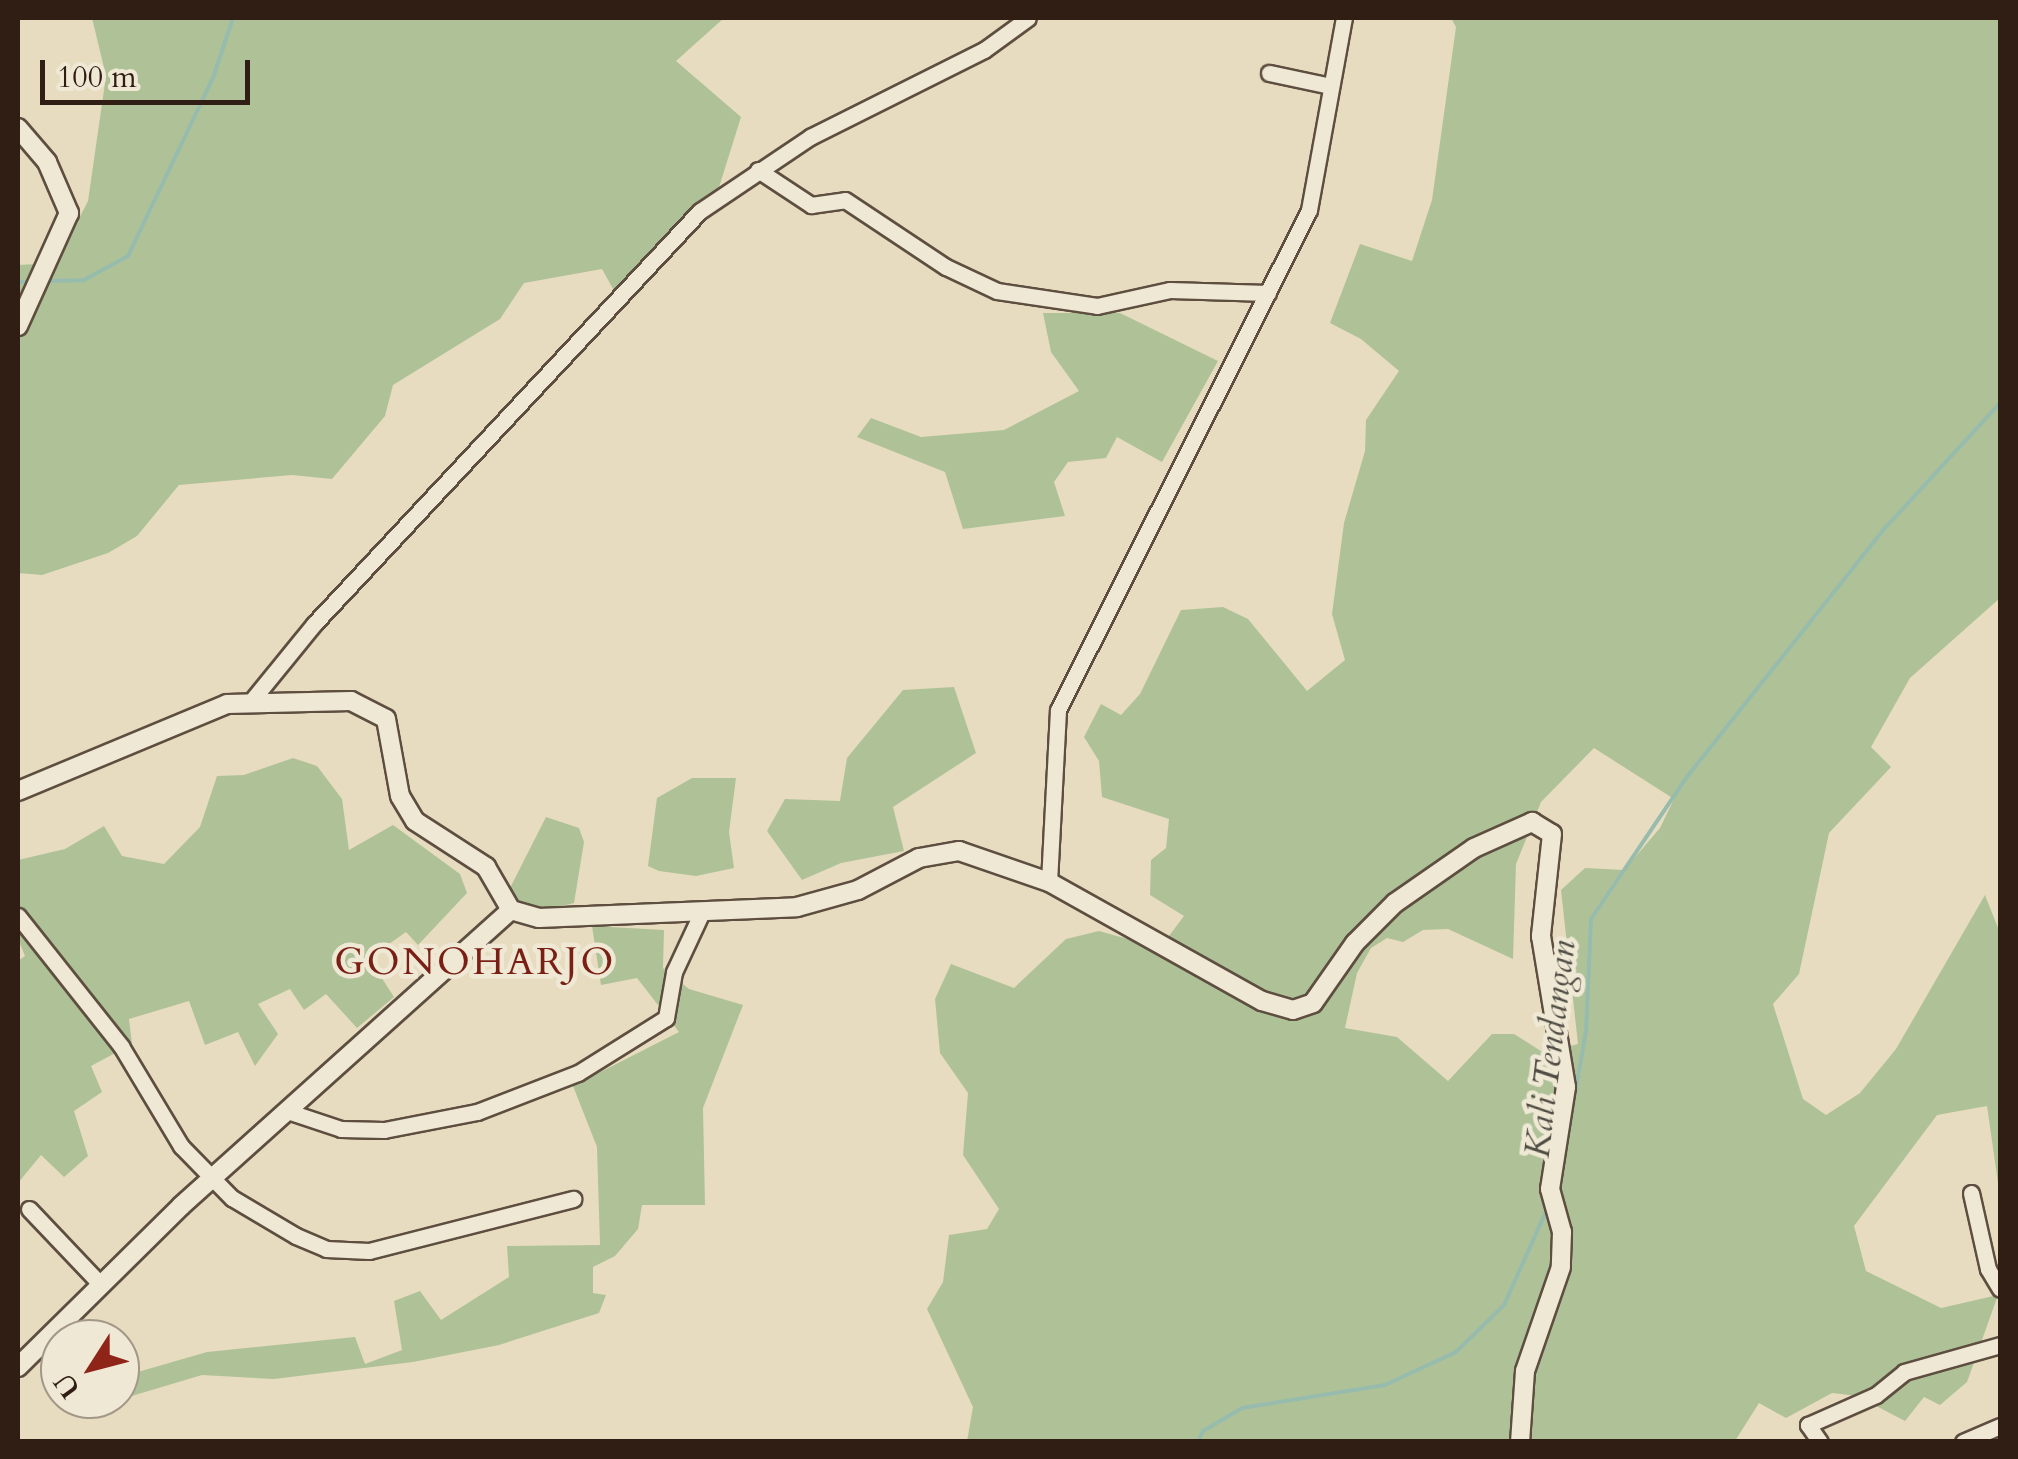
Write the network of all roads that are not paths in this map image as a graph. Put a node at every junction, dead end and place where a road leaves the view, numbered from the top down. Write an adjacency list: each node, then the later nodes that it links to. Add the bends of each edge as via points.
1 (1028, 18): 6 (street, via 984,50)
2 (1344, 18): 4 (street)
3 (1269, 73): 4 (street)
4 (1330, 86): 7 (street, via 1315,192)
5 (18, 128): 8 (street, via 47,162 69,213)
6 (758, 170): 7 (street, via 811,205 845,200 997,291 1097,306 1170,290); 9 (street, via 700,211 576,339)
7 (1268, 293): 11 (street, via 1062,699 1054,728)
8 (18, 326)
9 (253, 699): 10 (street, via 186,718); 12 (street, via 351,701 378,709 391,729 407,810 423,828 486,866)
10 (18, 792)
11 (1049, 882): 13 (street, via 980,855 939,852 813,903); 25 (street, via 1262,1001 1293,1010 1314,1003 1355,943 1395,903 1513,826 1540,822 1552,834 1541,936 1566,1087 1553,1196 1561,1267 1525,1371)
12 (511, 910): 13 (street, via 539,918); 15 (street)
13 (702, 914): 15 (street, via 674,972 666,1018 578,1072 477,1112 384,1130 323,1125)
14 (18, 916): 16 (street, via 121,1046 164,1123)
15 (288, 1111): 16 (street)
16 (211, 1180): 18 (street, via 279,1227 349,1253); 20 (street)
17 (1971, 1193): 21 (street, via 1988,1269)
18 (572, 1199)
19 (29, 1209): 20 (street)
20 (101, 1285): 23 (street)
21 (2000, 1289)
22 (2000, 1345): 26 (street, via 1904,1372 1876,1395 1808,1424)
23 (18, 1368)
24 (2000, 1426): 27 (street)
25 (1520, 1442)
26 (1820, 1442)
27 (1963, 1442)

